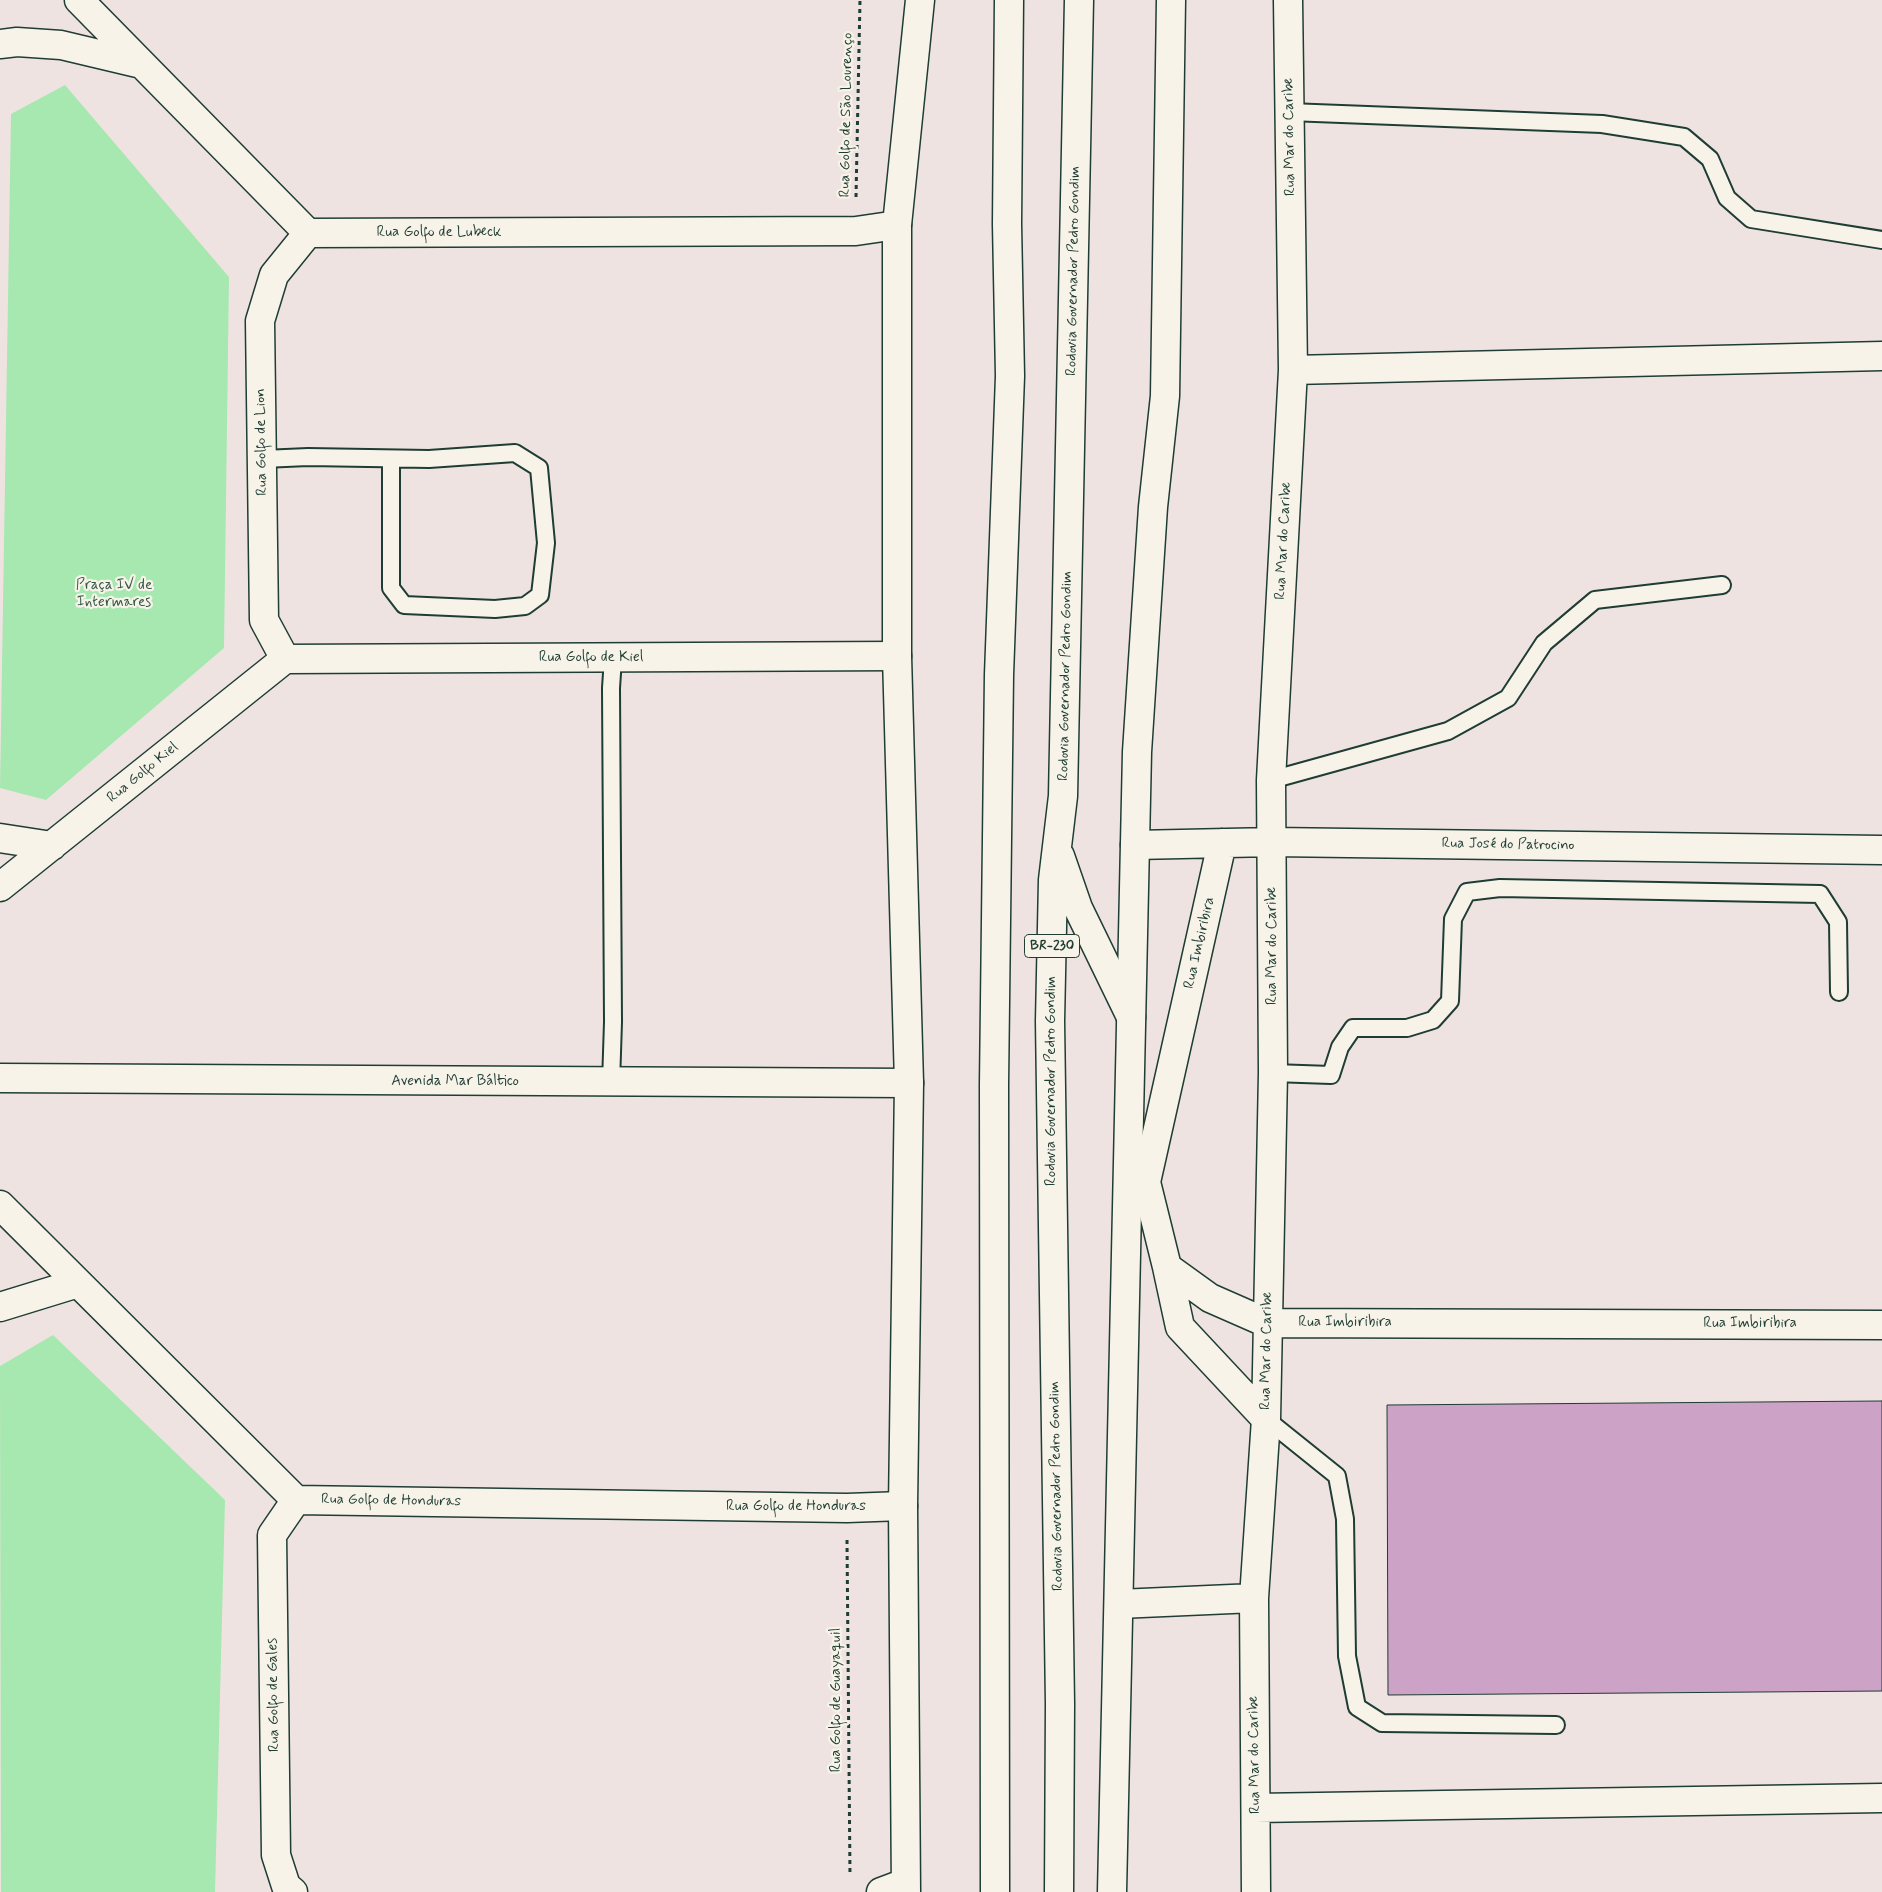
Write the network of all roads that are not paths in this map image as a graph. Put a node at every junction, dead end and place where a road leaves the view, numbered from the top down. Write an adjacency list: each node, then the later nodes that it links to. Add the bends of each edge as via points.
1 (79, 0): 8 (main road)
2 (920, 0): 10 (main road)
3 (1009, 0): 52 (main road, via 1007,224 1010,376 999,675 994,1084)
4 (1079, 0): 27 (main road, Rodovia Governador Pedro Gondim / BR-230, via 1063,796)
5 (1171, 0): 25 (main road, via 1165,396 1153,507 1137,752)
6 (1288, 0): 9 (main road, Rua Mar do Caribe)
7 (0, 44): 8 (main road, via 60,45)
8 (142, 64): 11 (main road)
9 (1289, 112): 12 (lane, via 1602,124 1684,137 1710,159 1727,198 1751,219); 14 (main road, Rua Mar do Caribe)
10 (897, 225): 11 (main road, Rua Golfo de Lubeck, via 856,231); 18 (main road)
11 (308, 233): 15 (main road, Rua Golfo de Lion, via 274,275 260,322)
12 (1882, 240)
13 (1882, 356): 14 (main road)
14 (1293, 370): 21 (main road, Rua Mar do Caribe)
15 (262, 459): 16 (lane); 20 (main road, Rua Golfo de Lion, via 264,620)
16 (392, 459): 16 (lane, via 391,588 404,605 495,609 525,606 540,595 546,543 538,468 514,452)
17 (1722, 585): 21 (lane, via 1595,600 1544,643 1508,698 1448,731)
18 (897, 656): 19 (main road, Rua Golfo de Kiel); 35 (main road)
19 (613, 658): 20 (main road, Rua Golfo de Kiel); 34 (lane, via 614,1022)
20 (285, 659): 26 (main road, Rua Golfo Kiel)
21 (1271, 780): 23 (main road, Rua Mar do Caribe)
22 (0, 838): 26 (main road)
23 (1273, 842): 24 (main road, Rua José do Patrocino); 28 (main road, Rua José do Patrocino); 32 (main road, Rua Mar do Caribe)
24 (1222, 843): 25 (main road, Rua José do Patrocino); 37 (main road, Rua Imbiribira, via 1146,1182)
25 (1135, 845): 31 (main road)
26 (52, 846): 29 (main road, Rua Golfo Kiel)
27 (1057, 846): 31 (main road, via 1078,908); 53 (main road, Rodovia Governador Pedro Gondim / BR-230, via 1053,880 1050,1021 1060,1704)
28 (1882, 850)
29 (0, 887)
30 (1839, 992): 32 (lane, via 1838,922 1820,894 1500,888 1467,892 1453,919 1450,1001 1433,1020 1407,1028 1353,1028 1340,1047 1331,1075)
31 (1131, 1017): 46 (main road)
32 (1273, 1073): 40 (main road, Rua Mar do Caribe)
33 (0, 1078): 34 (main road, Avenida Mar Báltico)
34 (611, 1083): 35 (main road, Avenida Mar Báltico)
35 (909, 1084): 44 (main road)
36 (0, 1205): 38 (main road)
37 (1167, 1267): 40 (main road, Rua Imbiribira, via 1210,1298); 42 (main road, via 1180,1327)
38 (78, 1283): 39 (main road); 43 (main road)
39 (0, 1307)
40 (1267, 1323): 41 (main road, Rua Imbiribira); 42 (main road, Rua Mar do Caribe)
41 (1882, 1325)
42 (1266, 1419): 45 (main road, Rua Mar do Caribe); 47 (lane, via 1337,1476 1345,1519 1347,1656 1357,1707 1382,1723)
43 (296, 1500): 44 (main road, Rua Golfo de Honduras, via 847,1508); 51 (main road, Rua Golfo de Gales, via 272,1535 276,1856 286,1886)
44 (903, 1506): 50 (main road)
45 (1254, 1598): 46 (main road); 49 (main road, Rua Mar do Caribe)
46 (1119, 1604): 54 (main road)
47 (1556, 1725)
48 (1882, 1798): 49 (main road)
49 (1256, 1808): 55 (main road, Rua Mar do Caribe)
50 (897, 1889)
51 (293, 1892)
52 (996, 1892)
53 (1059, 1892)
54 (1112, 1892)
55 (1256, 1892)

